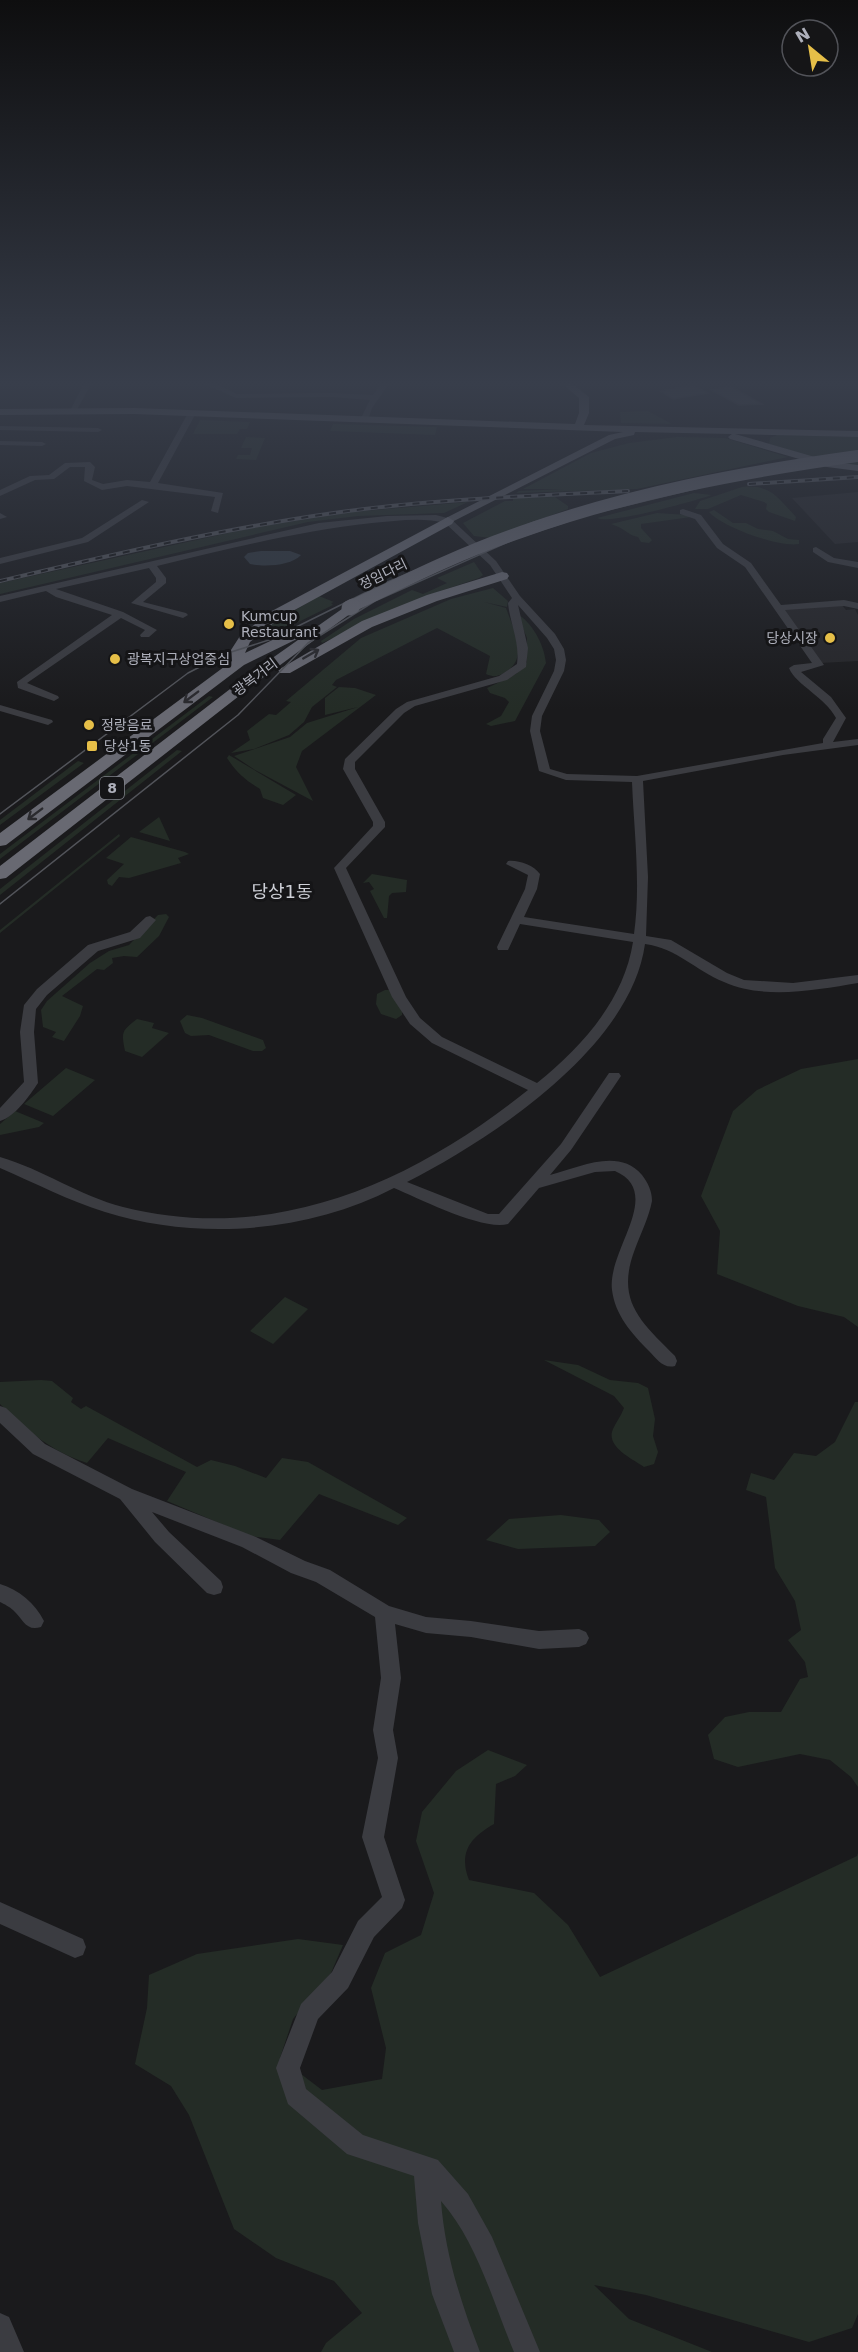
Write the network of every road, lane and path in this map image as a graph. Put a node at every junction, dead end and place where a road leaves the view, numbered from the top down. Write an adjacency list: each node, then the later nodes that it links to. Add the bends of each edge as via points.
1 (192, 491): 5 (street, via 220,495)
2 (507, 491): 7 (main road)
3 (667, 491): 17 (highway, 정임다리 / 8, bridge, via 555,520 491,543)
4 (145, 502): 9 (street, via 85,540)
5 (214, 511)
6 (683, 512): 18 (street, via 703,520 721,547 748,565)
7 (448, 521): 10 (street, via 343,522); 12 (street); 22 (highway, via 275,615 245,639 238,650)
8 (816, 550): 11 (street, via 831,560)
9 (0, 561)
10 (150, 564): 13 (street); 20 (street, via 161,583 136,603)
11 (858, 565)
12 (502, 576): 14 (street); 24 (highway, one-way to 12, via 267,682 367,624)
13 (47, 588): 15 (street); 19 (street)
14 (517, 598): 29 (street, via 559,649 559,671 537,716 535,731 545,771 566,777); 39 (street, via 513,609 524,641 522,665 503,678 411,704 349,761 379,827 340,868 410,1016 437,1040)
15 (0, 599)
16 (858, 606): 18 (street, via 844,603)
17 (349, 608): 22 (highway, 광복거리 / 8); 24 (highway, 광복거리 / 8)
18 (778, 608): 28 (street, via 819,665 794,668 796,673 826,696 841,718)
19 (120, 614): 21 (street, via 152,630); 23 (street, via 21,682 22,686)
20 (183, 615)
21 (145, 635)
22 (239, 662): 30 (highway, 광복거리 / 8, one-way to 30)
23 (54, 698)
24 (223, 701): 32 (highway, 광복거리 / 8)
25 (0, 708): 26 (street)
26 (48, 722)
27 (858, 742): 28 (street)
28 (828, 746): 29 (street)
29 (637, 779): 35 (street, via 643,922)
30 (0, 841)
31 (512, 864): 34 (street, via 534,874)
32 (0, 874)
33 (150, 920): 40 (street, via 125,939 93,948 29,1008 31,1083)
34 (517, 920): 35 (street); 36 (street)
35 (640, 941): 37 (street, via 666,943 731,980 751,985 816,986); 39 (street, via 619,1000 584,1045)
36 (503, 947)
37 (858, 979)
38 (614, 1076): 43 (street)
39 (540, 1090): 42 (street)
40 (0, 1116)
41 (0, 1162): 42 (street, via 111,1209 196,1223 297,1214 347,1202)
42 (395, 1183): 43 (street, via 486,1219 503,1220)
43 (537, 1184): 44 (street, via 612,1166 622,1167 637,1180 645,1200 619,1271 620,1291 630,1319)
44 (669, 1361)
45 (0, 1413): 46 (street, via 39,1449)
46 (126, 1494): 47 (street, via 162,1537); 49 (street, via 323,1576)
47 (214, 1587)
48 (0, 1592): 50 (street, via 19,1603)
49 (384, 1613): 51 (street, via 426,1625 539,1640); 54 (street, via 391,1678 383,1730 388,1758 373,1838 394,1900 366,1929 340,1980 309,2013 288,2068 296,2096 356,2145)
50 (34, 1622)
51 (579, 1638)
52 (0, 1913): 53 (street)
53 (75, 1947)
54 (426, 2167): 57 (street, via 430,2223 443,2284); 58 (street, via 459,2203 478,2237)
55 (0, 2325): 56 (street)
56 (11, 2352)
57 (467, 2352)
58 (527, 2352)

